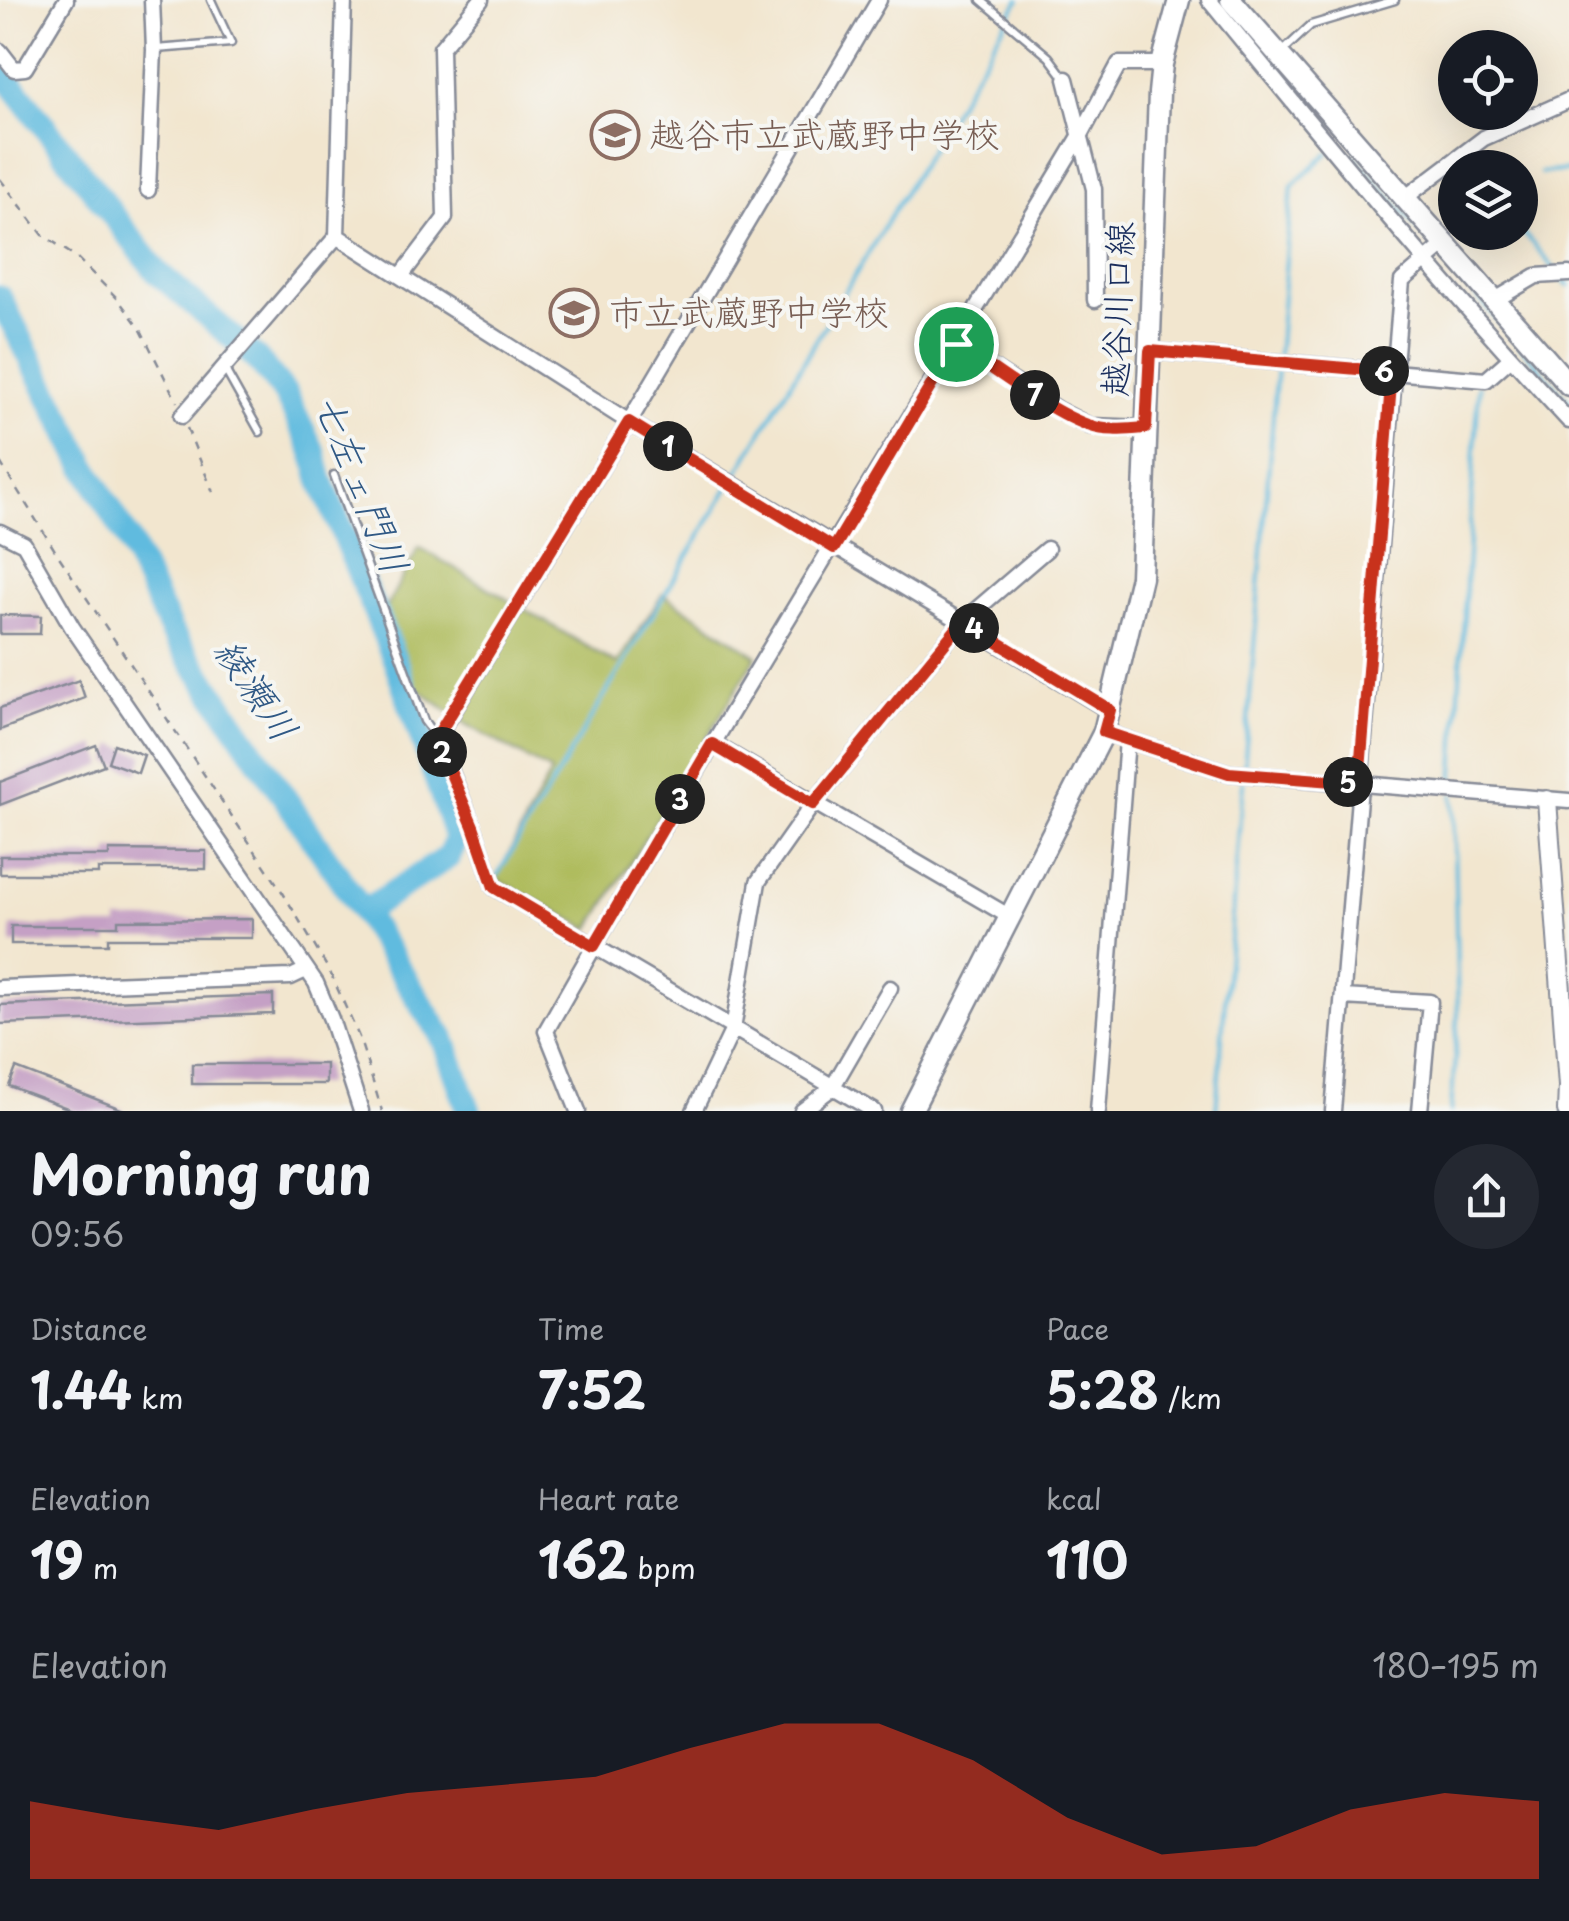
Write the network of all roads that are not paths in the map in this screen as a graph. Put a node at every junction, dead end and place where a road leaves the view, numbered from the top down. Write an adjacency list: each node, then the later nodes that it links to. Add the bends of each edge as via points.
1 (66, 0): 12 (street, via 24,68 14,69)
2 (152, 0): 13 (street)
3 (211, 0): 13 (lane, via 232,43)
4 (344, 0): 22 (street)
5 (481, 0): 27 (street, via 441,48 444,218)
6 (878, 0): 38 (street)
7 (981, 0): 16 (lane)
8 (1179, 0): 15 (main road, 越谷川口線)
9 (1209, 0): 25 (street)
10 (1231, 0): 14 (main road)
11 (1395, 0): 14 (lane, via 1311,25)
12 (0, 50)
13 (154, 50): 19 (street)
14 (1280, 54): 20 (main road)
15 (1162, 64): 18 (street, via 1120,64); 31 (main road, 越谷川口線)
16 (1066, 80): 18 (street)
17 (1569, 100): 20 (street, via 1484,138)
18 (1082, 133): 28 (street, via 1094,188); 30 (street)
19 (148, 190)
20 (1406, 197): 21 (main road)
21 (1438, 234)
22 (337, 236): 27 (street); 33 (street)
23 (1438, 250): 25 (street)
24 (1452, 250): 29 (main road)
25 (1427, 260): 32 (street); 34 (street, via 1402,281)
26 (1569, 274): 29 (street, via 1536,276)
27 (401, 276): 38 (street)
28 (1095, 300)
29 (1495, 300): 35 (main road)
30 (956, 344): 39 (street, via 1090,426); 43 (street)
31 (1150, 351): 34 (street); 39 (main road, 越谷川口線)
32 (1511, 358): 34 (street, via 1486,380); 37 (street)
33 (223, 366): 36 (street); 40 (lane)
34 (1392, 372): 51 (street)
35 (1569, 385)
36 (182, 416)
37 (1569, 421)
38 (629, 422): 43 (street); 48 (street)
39 (1146, 428): 46 (main road, 越谷川口線, via 1141,576)
40 (260, 432)
41 (334, 475): 48 (lane, via 424,721)
42 (0, 532): 57 (street, via 24,544 72,627)
43 (834, 548): 45 (street); 50 (street)
44 (1047, 548): 45 (street)
45 (963, 621): 46 (street); 54 (street)
46 (1110, 710): 47 (main road, 越谷川口線)
47 (1104, 732): 49 (street); 55 (main road, 越谷川口線)
48 (436, 738): 56 (street, via 494,887)
49 (1127, 740): 51 (street, via 1229,773); 70 (street)
50 (712, 744): 54 (street); 56 (street)
51 (1359, 783): 52 (street); 61 (street)
52 (1547, 800): 53 (street); 58 (street)
53 (1569, 802)
54 (813, 804): 55 (street); 62 (street, via 758,882)
55 (1012, 918): 69 (main road, 越谷川口線)
56 (594, 946): 62 (street); 65 (street, via 546,1031)
57 (306, 970): 59 (street, via 291,978); 64 (street, via 332,1019)
58 (1564, 975): 73 (street)
59 (0, 988)
60 (890, 988): 63 (street)
61 (1343, 997): 71 (street); 72 (street, via 1430,1002)
62 (733, 1029): 63 (street); 66 (street)
63 (832, 1088): 67 (street); 68 (street)
64 (360, 1111)
65 (578, 1111)
66 (694, 1111)
67 (802, 1111)
68 (874, 1111)
69 (910, 1111)
70 (1098, 1111)
71 (1333, 1111)
72 (1420, 1111)
73 (1566, 1111)

